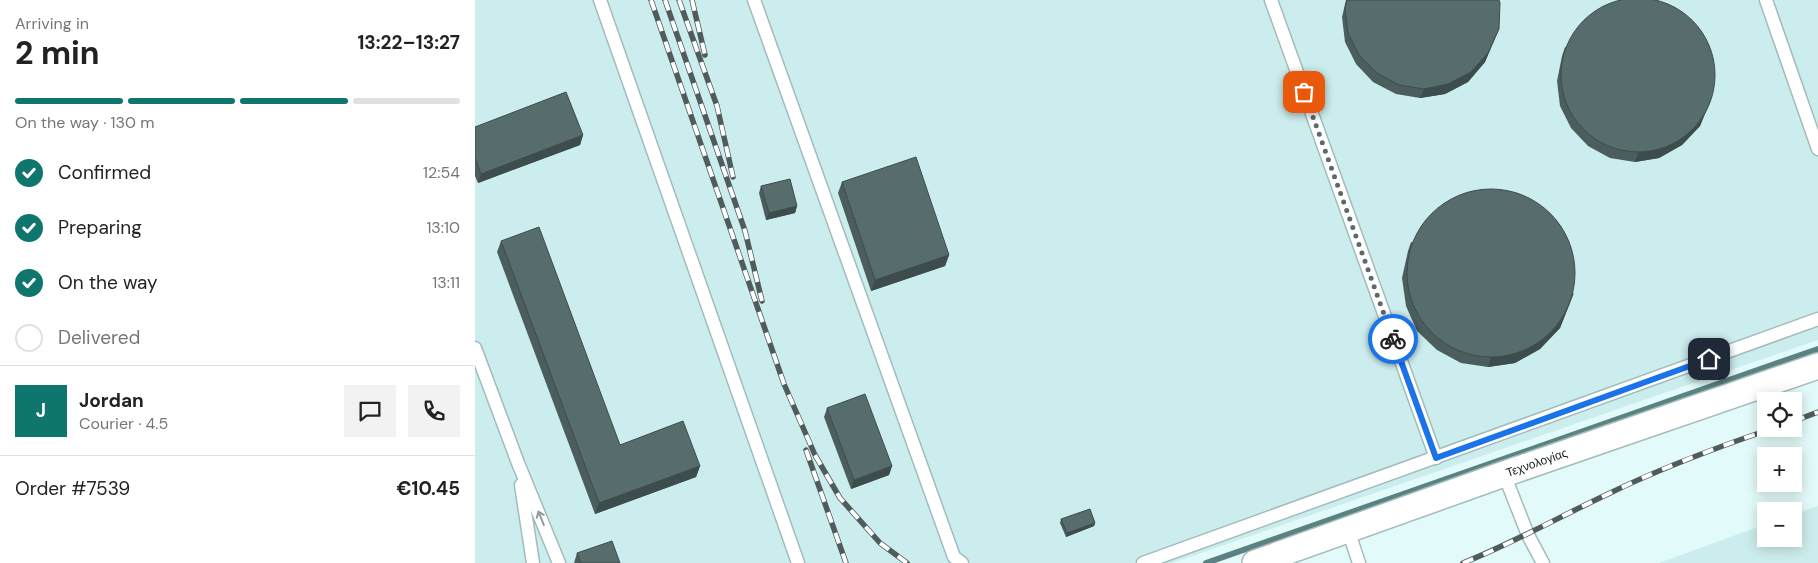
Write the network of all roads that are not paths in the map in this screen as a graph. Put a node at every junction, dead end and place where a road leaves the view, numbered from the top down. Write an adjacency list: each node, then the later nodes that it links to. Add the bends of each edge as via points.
1 (600, 0): 15 (lane)
2 (754, 0): 16 (lane, via 954,556)
3 (1271, 0): 9 (lane)
4 (1766, 0): 5 (lane)
5 (1818, 149)
6 (1818, 319): 9 (lane)
7 (475, 348): 10 (lane)
8 (1818, 366): 11 (street, Τεχνολογίας)
9 (1436, 458): 17 (lane)
10 (518, 462): 13 (lane); 14 (lane, one-way to 10)
11 (1504, 474): 12 (street, Τεχνολογίας); 20 (lane, via 1528,535)
12 (1348, 530): 18 (street, Τεχνολογίας); 19 (lane)
13 (533, 563)
14 (559, 563)
15 (798, 563)
16 (961, 563)
17 (1143, 563)
18 (1255, 563)
19 (1359, 563)
20 (1543, 563)

